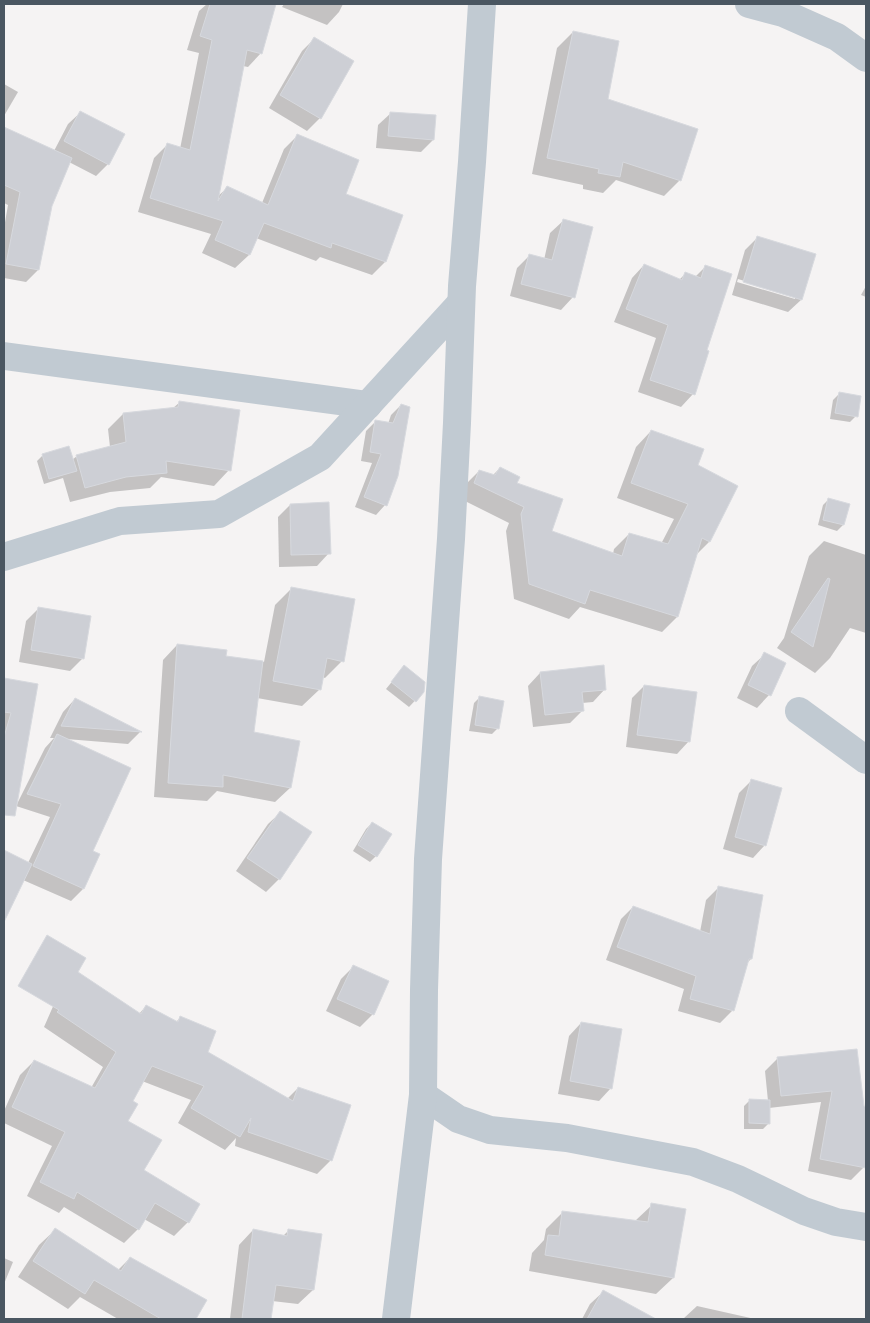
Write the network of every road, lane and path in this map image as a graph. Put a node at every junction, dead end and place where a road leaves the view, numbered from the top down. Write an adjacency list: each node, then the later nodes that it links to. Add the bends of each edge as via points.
1 (482, 4): 4 (street)
2 (749, 4): 3 (street, via 783,13 837,37)
3 (866, 58)
4 (461, 303): 6 (street); 10 (street, via 452,530 428,859)
5 (4, 356): 6 (street)
6 (368, 405): 7 (street, via 320,457 220,514 120,521)
7 (4, 557)
8 (799, 710): 9 (street)
9 (866, 760)
10 (423, 1095): 11 (street, via 458,1119 490,1130 567,1138 693,1162 738,1179 804,1211 836,1222); 12 (street)
11 (866, 1227)
12 (396, 1319)

